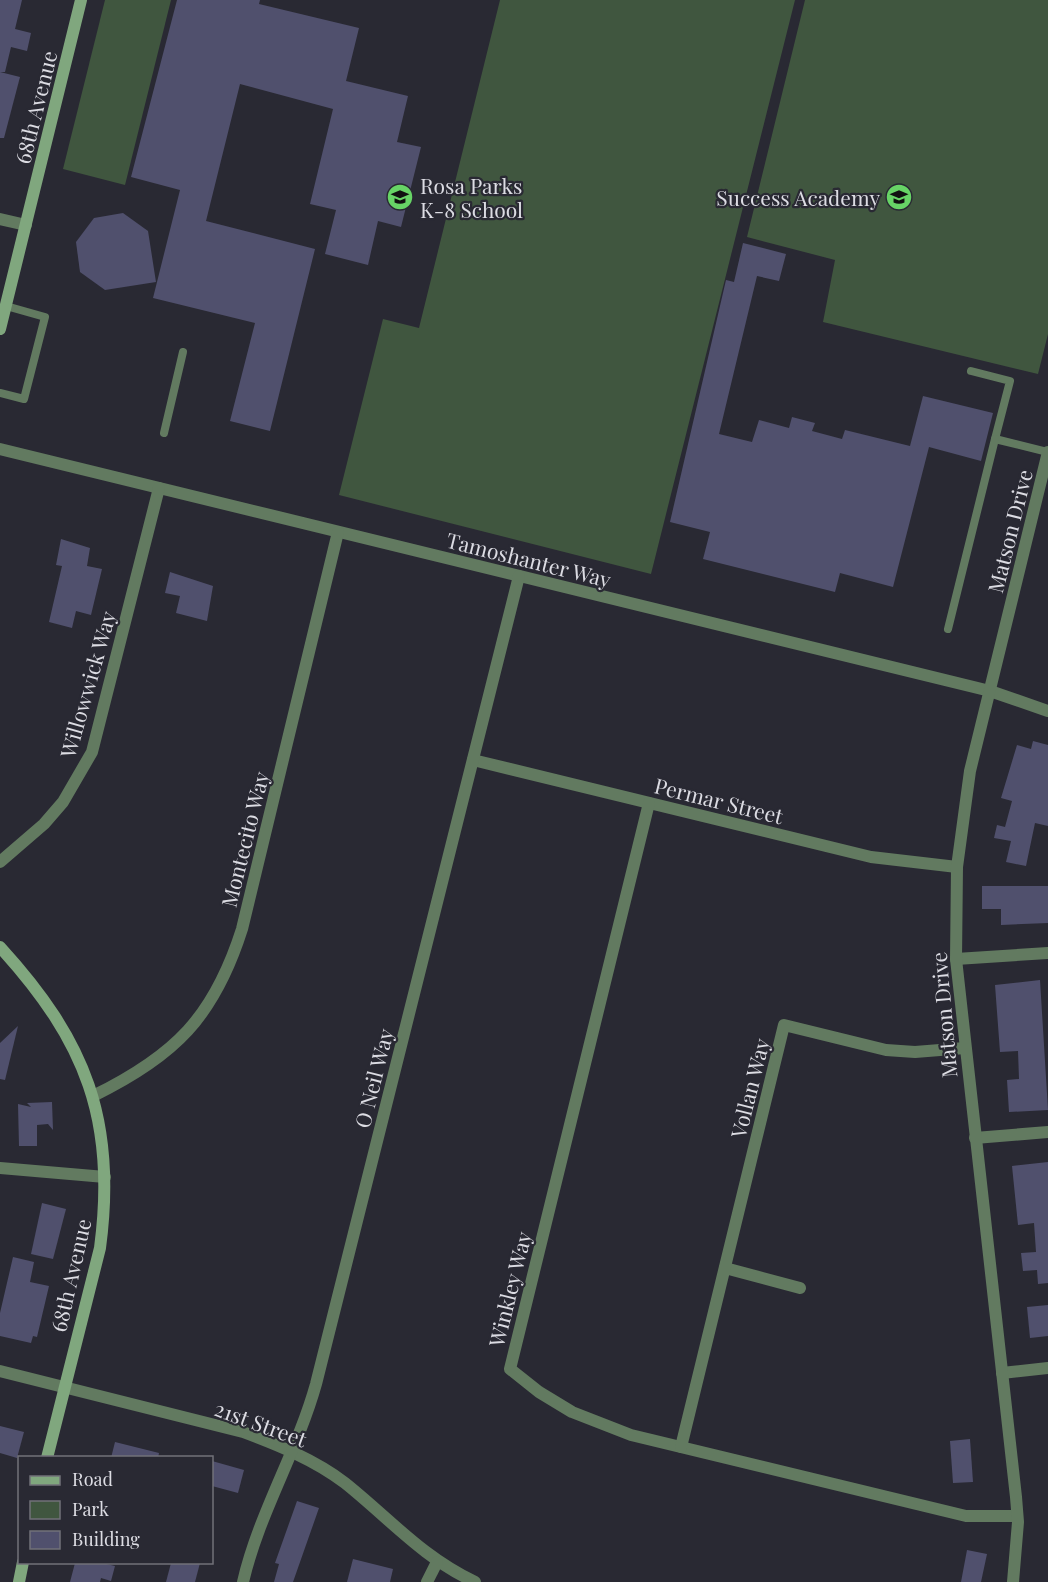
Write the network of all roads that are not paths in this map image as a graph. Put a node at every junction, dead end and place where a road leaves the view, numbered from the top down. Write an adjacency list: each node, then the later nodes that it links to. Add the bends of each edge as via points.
1 (81, 0): 3 (street, 68th Avenue)
2 (0, 219): 3 (street)
3 (26, 225): 4 (street, 68th Avenue)
4 (6, 306): 5 (street, 68th Avenue); 8 (lane, via 45,317 24,399)
5 (0, 329)
6 (183, 352): 9 (lane)
7 (971, 371): 10 (lane, via 1010,381)
8 (0, 393)
9 (164, 433)
10 (995, 439): 12 (lane); 16 (lane)
11 (0, 449): 13 (street, Tamoshanter Way)
12 (1048, 452): 17 (street, Matson Drive)
13 (159, 488): 14 (street, Tamoshanter Way); 21 (street, Willowwick Way, via 92,752 63,802)
14 (338, 532): 15 (street, Tamoshanter Way); 27 (street, Montecito Way, via 233,959 219,989 185,1035 134,1076)
15 (519, 576): 17 (street, Tamoshanter Way); 19 (street, O Neil Way)
16 (948, 629)
17 (990, 691): 18 (street, Tamoshanter Way); 22 (street, Matson Drive, via 970,771)
18 (1048, 711)
19 (472, 760): 20 (street, Permar Street); 39 (street, O Neil Way, via 316,1384 307,1417)
20 (649, 803): 22 (street, Permar Street, via 871,857); 38 (street, Winkley Way, via 510,1370 572,1412 621,1431)
21 (0, 862)
22 (957, 867): 25 (street, Matson Drive)
23 (0, 947): 27 (street, 68th Avenue, via 58,1018)
24 (1048, 953): 25 (street)
25 (957, 959): 26 (street, Matson Drive)
26 (965, 1048): 29 (street, Matson Drive); 32 (street, Vollan Way, via 886,1050 784,1025)
27 (93, 1096): 31 (street, 68th Avenue, via 103,1142)
28 (1048, 1132): 29 (street)
29 (975, 1138): 36 (street, Matson Drive)
30 (0, 1168): 31 (street)
31 (105, 1177): 37 (street, 68th Avenue, via 100,1248)
32 (725, 1268): 33 (street); 38 (street, Vollan Way)
33 (801, 1288)
34 (1048, 1368): 36 (street)
35 (0, 1371): 37 (street, 21st Street)
36 (1002, 1373): 41 (street, Matson Drive)
37 (63, 1386): 39 (street, 21st Street, via 243,1432); 40 (street, 68th Avenue)
38 (681, 1447): 41 (street, Winkley Way, via 966,1516)
39 (291, 1451): 42 (street, 21st Street, via 344,1482); 45 (street, O Neil Way)
40 (47, 1456)
41 (1017, 1516): 48 (street, Matson Drive)
42 (437, 1563): 46 (street); 47 (street, 21st Street)
43 (23, 1564): 44 (street)
44 (18, 1582)
45 (243, 1582)
46 (427, 1582)
47 (475, 1582)
48 (1013, 1582)

